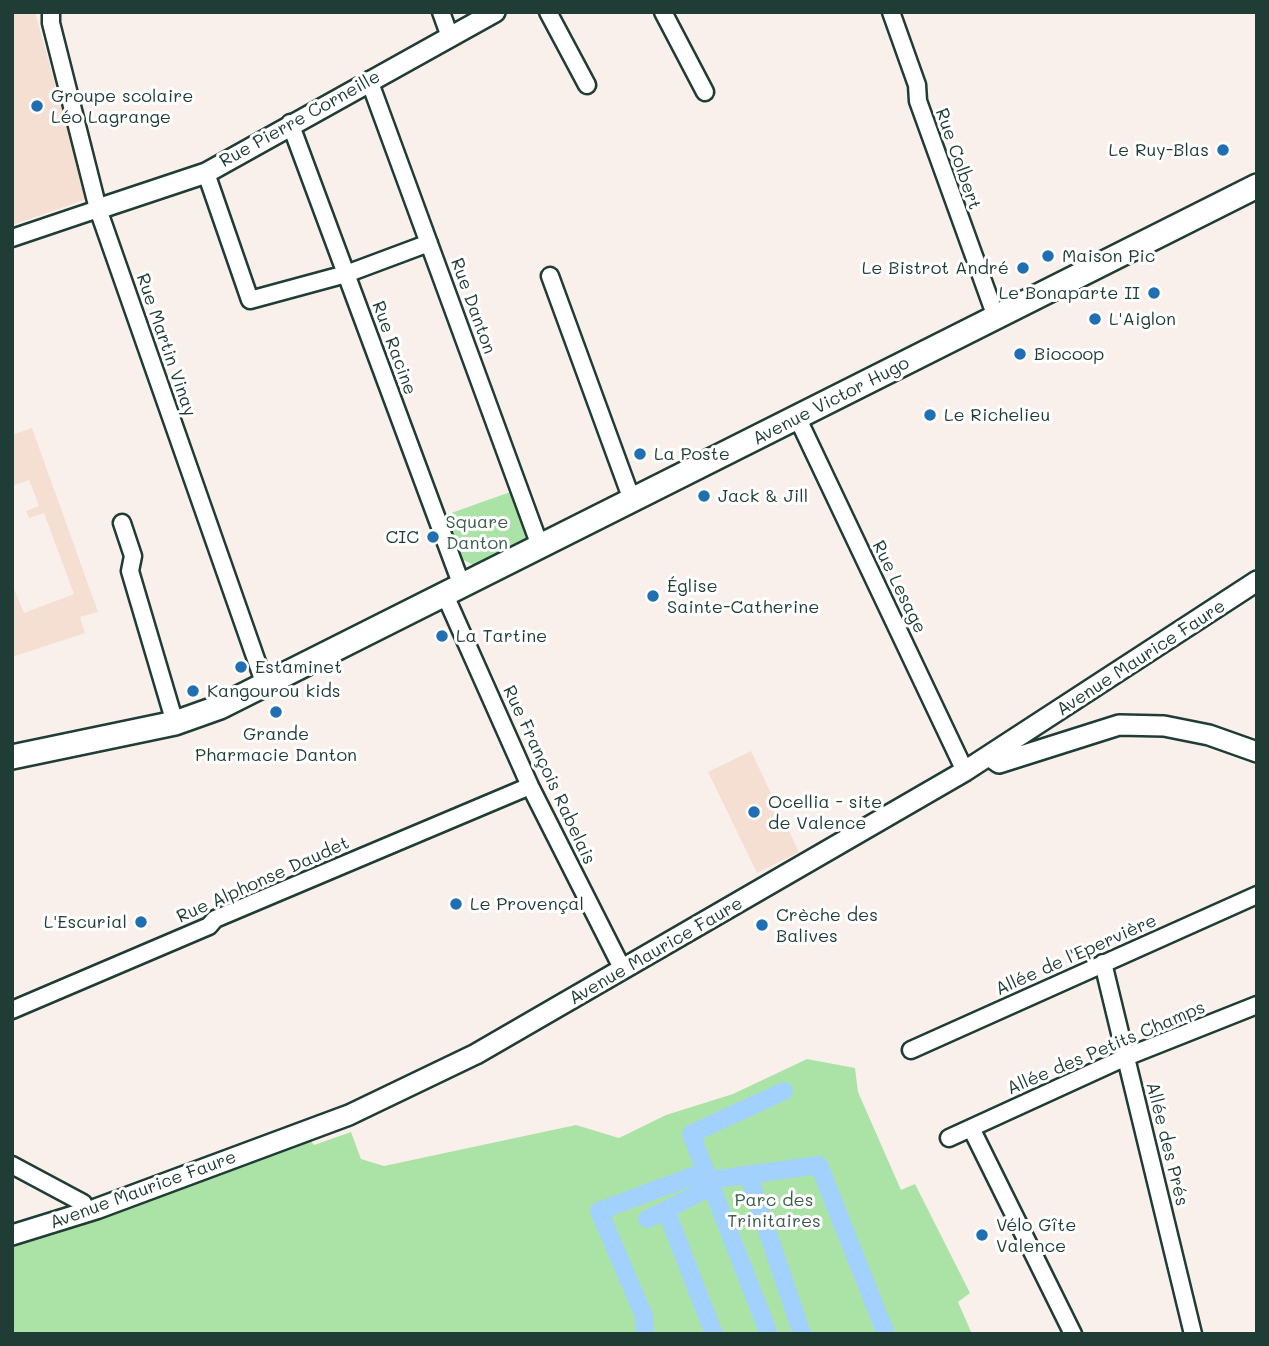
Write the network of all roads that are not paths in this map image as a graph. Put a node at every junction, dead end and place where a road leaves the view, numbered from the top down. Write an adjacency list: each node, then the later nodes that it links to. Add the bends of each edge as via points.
1 (51, 12): 14 (street, Rue Martin Vinay)
2 (441, 12): 7 (street)
3 (495, 12): 7 (street, Rue Pierre Corneille)
4 (548, 12): 9 (street)
5 (663, 12): 10 (street)
6 (891, 12): 19 (street, Rue Colbert)
7 (450, 37): 8 (street, Rue Pierre Corneille)
8 (369, 80): 11 (street, Rue Pierre Corneille); 16 (street, Rue Danton)
9 (587, 85)
10 (705, 92)
11 (290, 124): 12 (street, Rue Pierre Corneille); 17 (street, Rue Racine)
12 (206, 173): 14 (street, Rue Pierre Corneille); 17 (street, via 250,300)
13 (1257, 186): 19 (main road, Avenue Victor Hugo)
14 (98, 209): 15 (street); 26 (street, Rue Martin Vinay)
15 (12, 238)
16 (429, 243): 17 (street); 23 (street, Rue Danton)
17 (346, 274): 25 (street, Rue Racine)
18 (550, 276): 21 (street)
19 (996, 317): 20 (main road, Avenue Victor Hugo)
20 (798, 419): 21 (main road, Avenue Victor Hugo); 33 (street, Rue Lesage)
21 (632, 500): 23 (main road, Avenue Victor Hugo)
22 (121, 523): 27 (street, via 133,556 130,570)
23 (540, 546): 25 (main road, Avenue Victor Hugo)
24 (1257, 581): 28 (street, Avenue Maurice Faure)
25 (453, 590): 26 (main road, Avenue Victor Hugo); 34 (street, Rue François Rabelais)
26 (265, 685): 27 (main road, Avenue Victor Hugo, via 220,708)
27 (175, 723): 32 (main road, Avenue Victor Hugo)
28 (1038, 726): 29 (street, via 1051,741); 31 (street, Avenue Maurice Faure)
29 (1062, 744): 30 (street, via 1119,725 1164,726); 31 (street, via 999,763)
30 (1257, 752)
31 (989, 756): 33 (street, Avenue Maurice Faure)
32 (12, 757)
33 (965, 771): 37 (street, Avenue Maurice Faure)
34 (530, 786): 37 (street, Rue François Rabelais); 39 (street, Rue Alphonse Daudet)
35 (1257, 895): 36 (street, Allée de l'Epervière)
36 (1103, 963): 40 (street, Allée de l'Epervière); 41 (street, Allée des Prés)
37 (623, 970): 45 (street, Avenue Maurice Faure, via 476,1054 368,1106)
38 (1257, 1006): 41 (street, Allée des Petits Champs)
39 (12, 1010)
40 (911, 1050)
41 (1126, 1057): 42 (street, Allée des Petits Champs); 48 (street, Allée des Prés)
42 (971, 1128): 43 (street, Allée des Petits Champs); 47 (street)
43 (949, 1138)
44 (12, 1165): 45 (street, via 83,1203)
45 (87, 1212): 46 (street, Avenue Maurice Faure)
46 (12, 1235)
47 (1073, 1334)
48 (1193, 1334)

